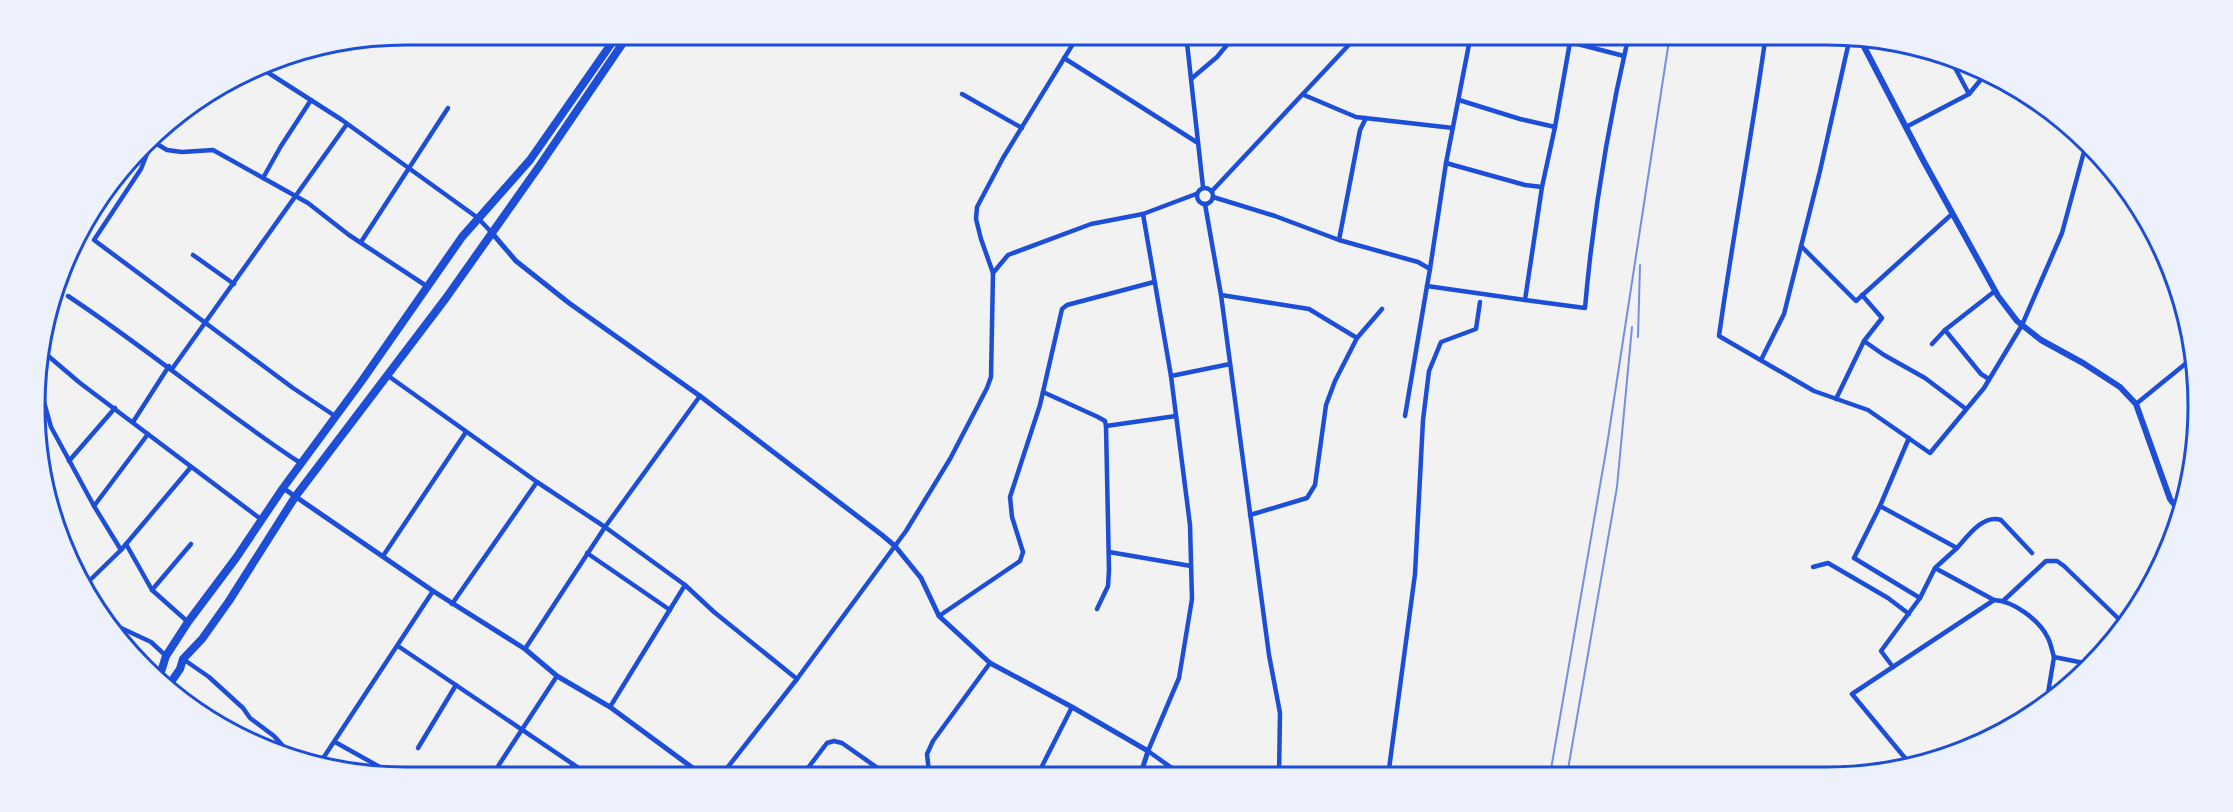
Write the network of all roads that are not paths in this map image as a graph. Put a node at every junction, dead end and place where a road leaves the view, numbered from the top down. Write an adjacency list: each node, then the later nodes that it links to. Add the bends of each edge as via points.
1 (610, 45): 48 (highway, via 530,160)
2 (621, 45): 49 (highway)
3 (1072, 45): 15 (street)
4 (1187, 45): 18 (street)
5 (1227, 45): 18 (street)
6 (1349, 45): 22 (street)
7 (1469, 45): 24 (street)
8 (1569, 45): 28 (street)
9 (1582, 45): 14 (street)
10 (1626, 45): 14 (street)
11 (1765, 45): 74 (street, via 1719,336)
12 (1848, 46): 52 (street)
13 (1864, 47): 29 (main road)
14 (1624, 56): 64 (street, via 1607,139 1585,308)
15 (1064, 58): 30 (street); 32 (street)
16 (1955, 69): 21 (street)
17 (267, 72): 23 (street)
18 (1191, 79): 32 (street)
19 (1981, 79): 21 (street)
20 (962, 94): 30 (street)
21 (1969, 94): 29 (street)
22 (1304, 95): 26 (street); 41 (street)
23 (311, 100): 27 (street); 38 (street)
24 (1459, 100): 28 (street); 31 (street)
25 (448, 108): 37 (street)
26 (1366, 118): 31 (street); 50 (street, via 1360,130)
27 (347, 124): 37 (street); 43 (street)
28 (1555, 127): 40 (street)
29 (1906, 127): 47 (main road)
30 (1023, 128): 55 (street, via 977,207 976,219)
31 (1453, 128): 36 (street)
32 (1198, 144): 39 (street)
33 (158, 145): 38 (street, via 182,152 213,150)
34 (2084, 153): 68 (street, via 2062,233)
35 (146, 156): 67 (street, via 94,240)
36 (1446, 163): 40 (street); 54 (street)
37 (409, 170): 48 (street); 51 (street)
38 (263, 178): 43 (street)
39 (1203, 187): 41 (street); 42 (street)
40 (1542, 187): 64 (street)
41 (1212, 191): 44 (street)
42 (1196, 194): 45 (street); 46 (street)
43 (297, 197): 51 (street); 57 (street)
44 (1213, 198): 45 (street); 50 (street)
45 (1205, 204): 61 (street)
46 (1143, 214): 55 (street, via 1091,224 1018,251 1008,255); 56 (street)
47 (1952, 214): 60 (main road); 62 (street)
48 (478, 218): 49 (street); 59 (highway)
49 (492, 233): 78 (highway); 82 (street, via 516,261 569,303)
50 (1339, 240): 54 (street)
51 (361, 242): 59 (street)
52 (1801, 246): 62 (street, via 1856,301); 74 (street, via 1784,314)
53 (194, 255): 57 (street)
54 (1431, 269): 58 (street)
55 (993, 273): 112 (street, via 991,377 950,459)
56 (1155, 282): 79 (street); 81 (street, via 1062,309)
57 (234, 284): 67 (street)
58 (1427, 286): 64 (street); 91 (street)
59 (428, 287): 89 (highway)
60 (1995, 291): 68 (main road); 69 (street)
61 (1221, 295): 70 (street, via 1308,309); 75 (street)
62 (1862, 295): 71 (street, via 1882,318)
63 (68, 296): 77 (street)
64 (1525, 300)
65 (1480, 302): 173 (street, via 1476,329 1441,342 1429,371 1415,574)
66 (1382, 309): 70 (street)
67 (206, 323): 77 (street); 89 (street)
68 (2022, 325): 80 (street); 84 (main road, via 2120,387)
69 (1945, 330): 72 (street); 80 (street, via 1980,374)
70 (1357, 339): 107 (street, via 1326,405 1315,485 1307,498)
71 (1864, 341): 83 (street); 87 (street, via 1925,378)
72 (1932, 344)
73 (48, 357): 86 (street)
74 (1761, 360): 83 (street, via 1814,392)
75 (1230, 364): 79 (street); 107 (street)
76 (2185, 364): 84 (street)
77 (171, 368): 93 (street); 99 (street)
78 (387, 375): 95 (street); 103 (highway)
79 (1171, 376): 90 (street)
80 (1989, 379): 87 (street)
81 (1042, 392): 94 (street, via 1098,417); 133 (street, via 1010,497 1023,552 1020,561)
82 (700, 396): 109 (street); 112 (street)
83 (1836, 399): 97 (street, via 1868,410)
84 (2136, 404): 104 (main road)
85 (45, 406): 92 (street)
86 (115, 408): 93 (street); 98 (street)
87 (1966, 409): 97 (street, via 1930,453)
88 (45, 415): 92 (street)
89 (335, 416): 99 (highway)
90 (1176, 416): 94 (street); 119 (street, via 1190,525)
91 (1405, 416)
92 (48, 417): 98 (street)
93 (133, 422): 96 (street)
94 (1106, 426): 115 (street)
95 (466, 432): 101 (street); 118 (street)
96 (148, 434): 100 (street); 105 (street)
97 (1909, 438): 106 (street)
98 (69, 461): 105 (street)
99 (302, 464): 102 (highway)
100 (191, 467): 108 (street); 111 (street)
101 (537, 482): 109 (street); 129 (street)
102 (283, 488): 103 (street); 108 (highway)
103 (295, 496): 118 (street); 141 (highway, via 229,601)
104 (2174, 505)
105 (94, 506): 114 (street)
106 (1880, 506): 113 (street); 126 (street, via 1854,558)
107 (1250, 515): 172 (street, via 1280,713)
108 (262, 520): 135 (highway)
109 (605, 527): 117 (street); 123 (street)
110 (191, 543): 124 (street)
111 (126, 544): 114 (street); 124 (street)
112 (895, 546): 133 (street, via 921,578); 147 (street)
113 (1957, 548): 116 (street, via 1984,521 1995,518); 121 (street)
114 (121, 550): 122 (street)
115 (1109, 552): 119 (street); 130 (street, via 1108,586)
116 (2032, 553)
117 (587, 554): 131 (street); 138 (street)
118 (383, 556): 125 (street)
119 (1191, 566): 157 (street, via 1192,599 1179,678)
120 (1813, 567): 132 (street, via 1828,563)
121 (1935, 568): 126 (street); 127 (street)
122 (90, 581)
123 (685, 585): 131 (street); 147 (street)
124 (152, 590): 135 (street)
125 (433, 591): 129 (street); 137 (street)
126 (1920, 598): 132 (street)
127 (1994, 600): 128 (street); 144 (street)
128 (2002, 601): 134 (street, via 2046,561 2052,560 2064,566); 140 (street, via 2036,621 2048,638)
129 (452, 604): 138 (street)
130 (1097, 609)
131 (670, 610): 151 (street)
132 (1909, 614): 144 (street, via 1881,651)
133 (939, 616): 143 (street)
134 (2118, 619)
135 (188, 622): 139 (highway)
136 (122, 628): 139 (street, via 151,642)
137 (398, 646): 149 (street); 154 (street)
138 (525, 649): 146 (street)
139 (166, 656): 145 (highway)
140 (2054, 657): 142 (street); 150 (street)
141 (183, 659): 148 (highway); 155 (street, via 209,677)
142 (2081, 662)
143 (990, 663): 152 (street); 168 (street, via 933,741 927,754)
144 (1893, 667): 159 (street, via 1851,694)
145 (161, 671)
146 (557, 676): 151 (street); 153 (street)
147 (797, 679): 165 (street)
148 (172, 680)
149 (456, 685): 153 (street); 156 (street)
150 (2049, 691)
151 (610, 707): 164 (street)
152 (1072, 707): 157 (street); 169 (street)
153 (522, 730): 160 (street); 162 (street)
154 (335, 742): 158 (street); 161 (street)
155 (282, 745)
156 (418, 748)
157 (1148, 751): 170 (street); 171 (street)
158 (324, 757)
159 (1905, 758)
160 (573, 765): 163 (street)
161 (377, 766)
162 (498, 767)
163 (576, 767)
164 (691, 767)
165 (728, 767)
166 (809, 767): 167 (street, via 827,743 834,741)
167 (875, 767)
168 (928, 767)
169 (1042, 767)
170 (1143, 767)
171 (1170, 767)
172 (1279, 767)
173 (1389, 767)

